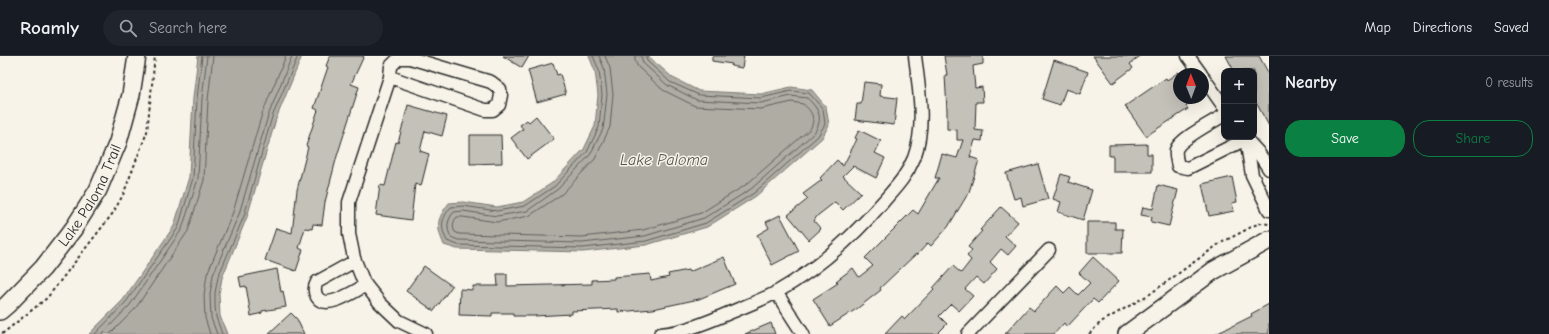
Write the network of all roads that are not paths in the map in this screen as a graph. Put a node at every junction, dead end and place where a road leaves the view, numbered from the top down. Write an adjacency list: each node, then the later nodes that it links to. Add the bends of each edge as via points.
1 (137, 56): 19 (street, Lake Paloma Trail, via 131,95 118,142 98,190 74,228 43,268)
2 (915, 56): 18 (street, via 921,110 920,136 907,175 849,239)
3 (1188, 56): 4 (street)
4 (1197, 68)
5 (390, 77): 5 (street, via 390,66 399,58 410,58 491,82 500,89 499,105 493,110 484,110); 16 (street, via 349,202 349,234)
6 (1209, 86): 7 (street)
7 (1221, 104)
8 (1221, 117): 9 (street, via 1184,140 1176,149 1178,166 1188,168)
9 (1241, 140)
10 (1245, 140): 13 (street, via 1252,175)
11 (1247, 140): 12 (street)
12 (1269, 169)
13 (1269, 210)
14 (1269, 240): 24 (street, via 1213,270)
15 (1049, 250): 23 (street)
16 (355, 261): 17 (street); 17 (street, via 317,282 316,295 323,302 333,302)
17 (366, 285): 20 (street, via 380,304 399,320)
18 (776, 292): 21 (street, via 705,323); 22 (street)
19 (0, 311)
20 (426, 334)
21 (660, 334)
22 (804, 334)
23 (968, 334)
24 (1127, 334)

